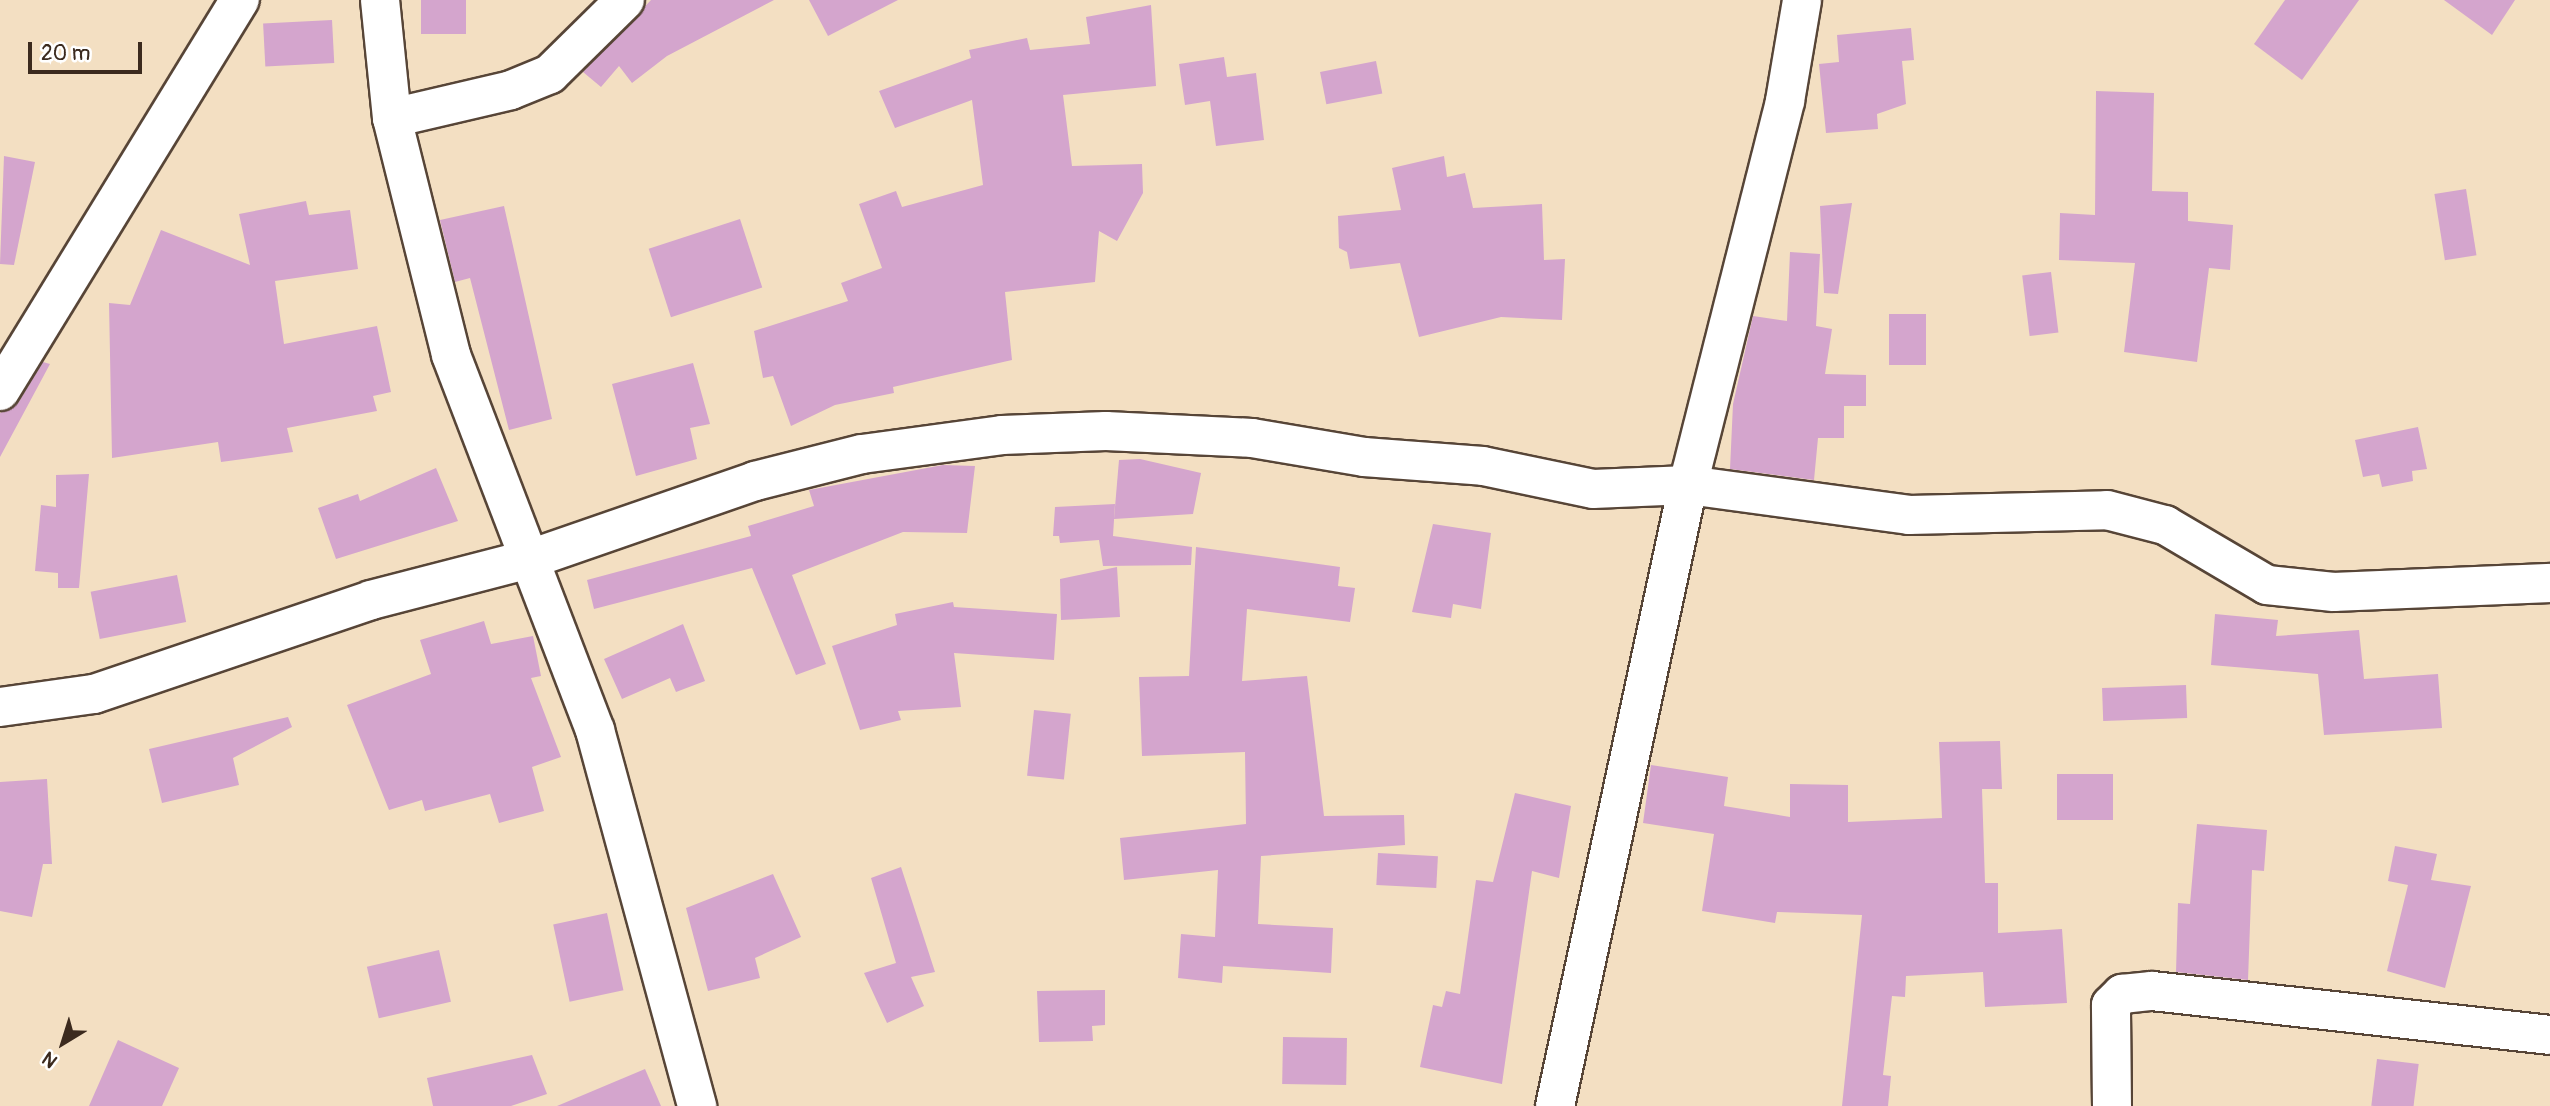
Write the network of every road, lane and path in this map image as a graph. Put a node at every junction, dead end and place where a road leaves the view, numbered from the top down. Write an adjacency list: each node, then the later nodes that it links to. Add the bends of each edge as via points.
1 (240, 0): 6 (street)
2 (380, 0): 5 (street)
3 (625, 0): 5 (street, via 550,74 511,90)
4 (1802, 0): 7 (street, via 1785,101)
5 (392, 118): 8 (street, via 450,355)
6 (0, 391)
7 (1688, 485): 8 (street, via 1593,489 1483,466 1364,457 1252,438 1106,431 1002,435 862,454 755,481); 9 (street, via 1909,515 2107,510 2165,526 2267,585 2334,592); 13 (street)
8 (533, 558): 10 (street, via 371,600 94,694); 12 (street, via 595,730)
9 (2550, 583)
10 (0, 707)
11 (2550, 1035): 14 (street, via 2152,990 2122,994 2111,1005)
12 (697, 1106)
13 (1556, 1106)
14 (2112, 1106)

